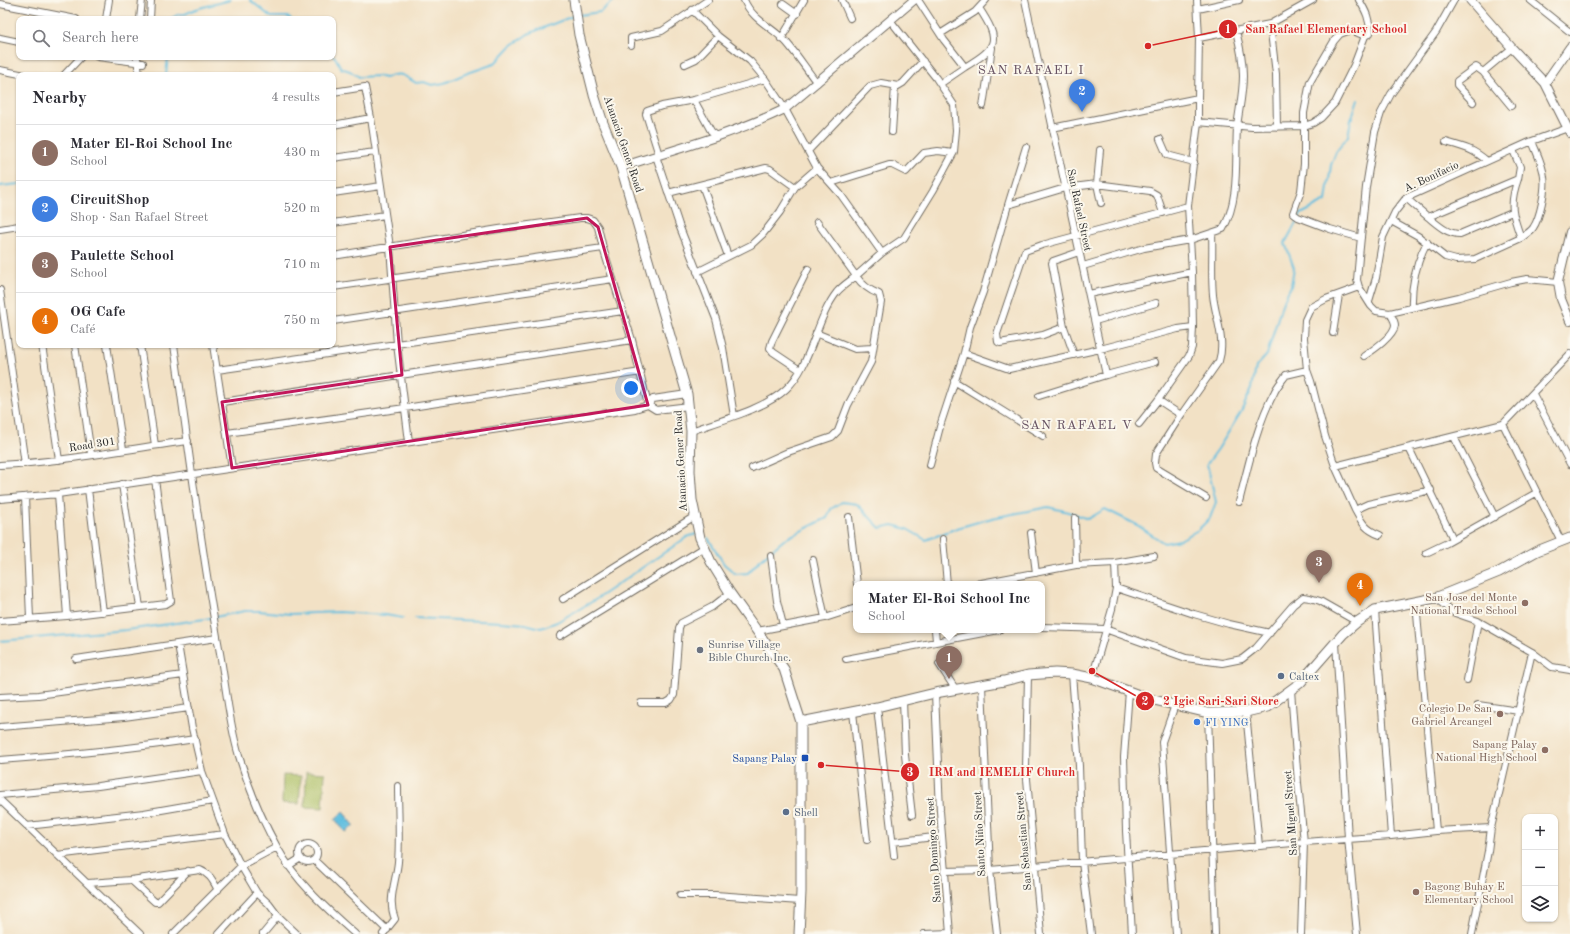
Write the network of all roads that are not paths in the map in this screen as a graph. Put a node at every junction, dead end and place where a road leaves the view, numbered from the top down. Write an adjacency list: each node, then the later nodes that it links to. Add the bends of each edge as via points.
1 (108, 0): 27 (street)
2 (142, 0): 28 (street)
3 (152, 0): 29 (street)
4 (708, 0): 24 (street)
5 (744, 0): 40 (street, via 753,16)
6 (804, 0): 25 (street)
7 (842, 0): 30 (street)
8 (914, 0): 31 (street)
9 (918, 0): 35 (street)
10 (986, 0): 22 (street)
11 (1025, 0): 74 (street, San Rafael Street)
12 (1197, 0): 23 (street)
13 (1239, 0): 23 (street)
14 (1313, 0): 32 (street)
15 (1359, 0): 37 (street, via 1367,12 1370,26 1370,33)
16 (1454, 0): 118 (street, via 1436,32 1391,94 1381,113 1372,145)
17 (1470, 0): 45 (street)
18 (1530, 0): 34 (street)
19 (0, 4): 26 (street)
20 (575, 4): 91 (main road, Atanacio Gener Road, via 579,35 594,95)
21 (783, 4): 25 (street)
22 (979, 8): 35 (street); 44 (street, via 991,30)
23 (1198, 9): 39 (street)
24 (692, 10): 36 (street); 42 (street, via 662,31 631,38)
25 (797, 14): 40 (street)
26 (61, 16)
27 (106, 16)
28 (140, 16)
29 (150, 16)
30 (850, 18)
31 (890, 20): 48 (street); 57 (street)
32 (1270, 24): 33 (street); 73 (street, via 1276,74)
33 (1236, 31): 39 (street); 71 (street, via 1243,75)
34 (1570, 32)
35 (940, 34): 51 (street)
36 (718, 36): 50 (street, via 696,59); 56 (street, via 750,61)
37 (1365, 36): 72 (street, via 1358,59 1335,103 1321,118); 72 (street, via 1351,30 1340,34 1334,41 1310,82)
38 (0, 38): 41 (street)
39 (1199, 38): 62 (street)
40 (781, 39): 57 (street)
41 (16, 41)
42 (631, 45)
43 (1570, 47): 58 (street)
44 (992, 48): 51 (street); 65 (street)
45 (1512, 48): 54 (street); 58 (street)
46 (78, 60): 53 (street)
47 (117, 60): 49 (street)
48 (922, 61): 59 (street); 60 (street, via 903,83)
49 (140, 64)
50 (685, 64)
51 (965, 66): 59 (street)
52 (0, 70): 55 (street)
53 (67, 72)
54 (1483, 72): 64 (street, via 1476,67 1457,81 1457,85); 66 (street)
55 (16, 73)
56 (765, 79): 63 (street); 67 (street)
57 (817, 83): 67 (street)
58 (1545, 83): 75 (street)
59 (940, 84): 86 (street, via 954,105 956,130)
60 (895, 86): 76 (street); 84 (street, via 880,83 870,86)
61 (336, 92): 68 (street, via 365,87)
62 (1198, 98): 69 (street); 74 (street)
63 (694, 100): 77 (street, via 711,131); 87 (street, via 662,106 646,114)
64 (1473, 102)
65 (983, 106)
66 (1511, 106)
67 (785, 109): 77 (street); 84 (street)
68 (371, 118): 70 (street); 85 (street)
69 (1198, 122): 71 (street); 90 (street)
70 (336, 124)
71 (1238, 126): 73 (street); 116 (street, via 1235,187 1229,218 1223,229)
72 (1304, 126): 73 (street); 118 (street, via 1301,191 1293,213 1330,229)
73 (1277, 127)
74 (1052, 128): 99 (street, San Rafael Street)
75 (1569, 131): 79 (street, A. Bonifacio)
76 (892, 132)
77 (717, 136): 87 (street)
78 (1160, 139): 90 (street, via 1167,155)
79 (1532, 141): 83 (street, A. Bonifacio); 119 (street, via 1545,180 1537,220 1533,228)
80 (1446, 142): 89 (street, via 1476,152)
81 (1026, 147): 104 (street)
82 (1100, 150): 95 (street)
83 (1513, 150): 89 (street, A. Bonifacio); 93 (street, via 1520,167)
84 (808, 151): 92 (street)
85 (375, 152): 88 (street); 97 (street)
86 (953, 153): 94 (street, via 924,153 906,172 889,165); 126 (street, via 904,238)
87 (658, 155): 91 (street); 101 (street)
88 (336, 158)
89 (1487, 161): 102 (street, A. Bonifacio)
90 (1194, 162): 105 (street)
91 (621, 167): 177 (main road, Atanacio Gener Road)
92 (817, 168): 94 (street); 98 (street)
93 (1518, 179): 106 (street); 109 (street)
94 (830, 183): 126 (street)
95 (1097, 184): 99 (street); 103 (street); 107 (street, via 1150,191 1157,195)
96 (702, 185): 98 (street, via 766,168); 101 (street); 128 (street)
97 (381, 186): 100 (street); 108 (street)
98 (795, 187): 128 (street, via 764,234 751,245)
99 (1065, 188): 104 (street); 117 (street, San Rafael Street)
100 (336, 193)
101 (668, 193): 131 (street)
102 (1406, 198): 109 (street); 110 (street, A. Bonifacio)
103 (1101, 203)
104 (1008, 205): 165 (street)
105 (1188, 206): 107 (street); 120 (street)
106 (1512, 212): 109 (street, via 1460,234 1453,234); 119 (street)
107 (1163, 213): 117 (street)
108 (385, 215): 112 (street); 122 (street)
109 (1428, 218)
110 (1391, 221): 121 (street); 142 (street, A. Bonifacio, via 1383,237)
111 (817, 222): 133 (street)
112 (336, 223)
113 (16, 226): 114 (street)
114 (0, 229)
115 (1570, 232): 124 (street)
116 (1212, 233): 120 (street); 185 (street, via 1213,295 1222,348 1221,357)
117 (1075, 236): 125 (street, San Rafael Street); 151 (street, via 1025,251 997,334 998,342 1043,335)
118 (1361, 238): 137 (street, via 1357,274)
119 (1521, 238): 121 (street, via 1475,259 1456,260 1445,257)
120 (1190, 240): 129 (street, via 1144,248); 132 (street)
121 (1427, 242): 144 (street, via 1420,256 1411,289)
122 (390, 248): 123 (street, via 580,218 593,220 598,227); 127 (street); 134 (street)
123 (603, 248): 134 (street); 135 (street)
124 (1568, 248): 136 (street)
125 (1079, 252): 129 (street, San Rafael Street); 151 (street, via 1052,263)
126 (882, 254): 133 (street)
127 (336, 256)
128 (728, 256): 131 (street)
129 (1083, 266): 140 (street, San Rafael Street)
130 (808, 269): 171 (street, via 770,348)
131 (697, 272): 186 (street, via 716,319)
132 (1192, 272): 140 (street); 152 (street)
133 (856, 276): 153 (street, via 838,292); 163 (street, via 863,285 880,297)
134 (392, 279): 138 (street); 146 (street)
135 (613, 279): 145 (street); 146 (street)
136 (1558, 282): 144 (street, via 1527,279); 150 (street, via 1561,299)
137 (1359, 287): 141 (street); 142 (street)
138 (336, 288)
139 (0, 290): 200 (street)
140 (1089, 294): 149 (street, San Rafael Street)
141 (1339, 295): 154 (street); 172 (street, via 1311,307 1305,320)
142 (1369, 301): 147 (street, via 1376,311)
143 (1156, 303): 149 (street)
144 (1412, 308): 147 (street)
145 (622, 311): 155 (street); 156 (street)
146 (395, 313): 148 (street); 156 (street)
147 (1390, 313): 168 (street, via 1395,327 1391,334)
148 (336, 321)
149 (1095, 321): 164 (street, San Rafael Street)
150 (1570, 321)
151 (1064, 327): 167 (street)
152 (1193, 327): 164 (street); 180 (street, via 1189,356)
153 (816, 333): 163 (street, via 856,349); 171 (street)
154 (1333, 333)
155 (632, 340): 173 (street); 174 (street)
156 (397, 344): 170 (street); 174 (street)
157 (42, 348): 199 (street)
158 (75, 348): 198 (street)
159 (107, 348): 197 (street)
160 (140, 348): 195 (street)
161 (174, 348): 193 (street)
162 (213, 348): 170 (street)
163 (873, 348): 206 (street, via 871,362 848,405 838,431 832,437)
164 (1100, 349): 167 (street); 175 (street, San Rafael Street)
165 (964, 353): 167 (street, via 1009,369); 176 (street)
166 (1570, 354): 178 (street)
167 (1074, 355)
168 (1364, 356)
169 (1155, 362): 175 (street)
170 (217, 370): 181 (street)
171 (800, 370): 186 (street, via 786,390 767,402)
172 (1307, 370): 204 (street); 217 (street, via 1286,375 1274,392 1251,454)
173 (640, 372): 182 (street); 184 (street)
174 (402, 375): 181 (street); 184 (street)
175 (1106, 375): 179 (street)
176 (954, 381): 191 (street); 203 (street)
177 (687, 394): 182 (street, via 654,399); 183 (main road, Atanacio Gener Road)
178 (1533, 394): 188 (street); 201 (street)
179 (1039, 396)
180 (1158, 400): 185 (street); 187 (street)
181 (222, 402): 190 (street)
182 (648, 405): 183 (street, via 656,410); 194 (street)
183 (690, 406): 189 (main road, Atanacio Gener Road)
184 (405, 408): 190 (street); 194 (street)
185 (1181, 415): 215 (street, via 1156,454 1156,468)
186 (734, 416): 189 (street)
187 (1139, 424)
188 (1503, 424): 192 (street); 212 (street)
189 (691, 431): 219 (main road, Atanacio Gener Road, via 690,471)
190 (227, 433): 205 (street)
191 (1043, 436)
192 (1454, 437): 196 (street); 220 (street)
193 (188, 441): 195 (street, Road 301); 207 (street)
194 (409, 442): 205 (street)
195 (155, 445): 197 (street, Road 301)
196 (1409, 448): 204 (street); 211 (street)
197 (123, 449): 198 (street, Road 301)
198 (91, 454): 199 (street, Road 301)
199 (59, 460): 200 (street, Road 301)
200 (25, 464): 202 (street, Road 301)
201 (1570, 464)
202 (0, 465)
203 (930, 465)
204 (1335, 466): 218 (street)
205 (232, 468): 207 (street)
206 (752, 468)
207 (192, 474): 208 (street); 262 (street)
208 (155, 479): 209 (street); 244 (street, via 171,601)
209 (122, 484): 210 (street); 244 (street)
210 (88, 489): 213 (street); 247 (street)
211 (1430, 490): 218 (street, via 1368,504); 226 (street)
212 (1536, 493): 220 (street); 227 (street)
213 (58, 494): 214 (street); 248 (street)
214 (25, 497): 216 (street); 249 (street)
215 (1206, 498)
216 (0, 499)
217 (1239, 502)
218 (1355, 510): 224 (street, via 1370,532)
219 (695, 516): 228 (main road, Atanacio Gener Road); 242 (street)
220 (1495, 516): 226 (street)
221 (849, 517): 236 (street)
222 (1075, 518): 234 (street)
223 (1031, 533): 235 (street)
224 (1380, 536)
225 (944, 539): 237 (street)
226 (1453, 539): 229 (street)
227 (1566, 539): 241 (main road, via 1537,551 1499,572)
228 (705, 547): 240 (main road, Atanacio Gener Road); 261 (street)
229 (1426, 553)
230 (771, 556): 254 (street)
231 (1154, 556): 233 (street)
232 (813, 560): 250 (street)
233 (1115, 563): 234 (street); 239 (street)
234 (1076, 565): 235 (street)
235 (1036, 573): 238 (street)
236 (857, 581)
237 (947, 581)
238 (992, 581)
239 (1116, 588): 256 (street); 260 (street, via 1208,618)
240 (730, 593): 257 (main road, Atanacio Gener Road); 283 (street, via 681,623 676,681 671,700 658,704)
241 (1435, 598): 243 (main road); 253 (street, via 1454,613)
242 (562, 599)
243 (1416, 603): 246 (main road); 304 (street)
244 (140, 607): 247 (street)
245 (853, 609): 250 (street)
246 (1375, 610): 252 (main road); 307 (street)
247 (103, 612): 248 (street)
248 (67, 616): 249 (street)
249 (30, 618): 251 (street)
250 (825, 618): 254 (street)
251 (0, 620)
252 (1357, 622): 260 (street, via 1320,601 1303,598 1294,604); 264 (main road)
253 (1478, 622): 266 (street); 275 (street)
254 (783, 625): 257 (street)
255 (1045, 626): 256 (street)
256 (1105, 629): 260 (street, via 1186,658 1222,663 1242,659); 274 (street)
257 (756, 631): 292 (main road, Atanacio Gener Road, via 784,669)
258 (935, 633): 263 (street)
259 (982, 633): 263 (street)
260 (1270, 633)
261 (560, 636)
262 (217, 638): 265 (street); 313 (street, via 239,756)
263 (936, 641): 268 (street)
264 (1336, 643): 278 (main road); 308 (street)
265 (178, 644): 267 (street); 272 (street)
266 (1532, 652): 270 (street, via 1552,666); 288 (street)
267 (76, 659)
268 (846, 659)
269 (939, 664): 277 (street)
270 (1570, 670)
271 (1072, 674): 273 (main road); 274 (main road); 321 (street, via 1079,766)
272 (183, 675): 281 (street, via 38,695); 287 (street)
273 (1028, 675): 276 (main road); 324 (street, San Sebastian Street, via 1026,768)
274 (1092, 678): 279 (main road)
275 (1467, 680)
276 (982, 685): 277 (main road); 325 (street, Santo Niño Street)
277 (956, 690): 280 (main road)
278 (1291, 690): 291 (main road, via 1267,707); 311 (street, San Miguel Street)
279 (1129, 691): 284 (main road); 319 (street, via 1124,757)
280 (935, 693): 282 (main road); 306 (street, Santo Domingo Street)
281 (0, 697)
282 (903, 700): 286 (main road); 301 (street)
283 (641, 703)
284 (1175, 705): 290 (main road); 315 (street, via 1162,742)
285 (1478, 705): 288 (street)
286 (877, 707): 289 (main road); 310 (street)
287 (189, 708): 293 (street, via 124,717); 294 (street)
288 (1519, 711): 303 (street)
289 (853, 712): 292 (main road); 309 (street)
290 (1208, 712): 291 (main road); 314 (street)
291 (1246, 712): 312 (street)
292 (801, 722): 333 (main road, Atanacio Gener Road)
293 (0, 726)
294 (195, 739): 295 (street, via 84,754); 296 (street)
295 (0, 760)
296 (202, 771): 298 (street, via 98,786); 300 (street)
297 (398, 786): 335 (street, via 398,862 391,896 391,910 395,919)
298 (0, 795)
299 (0, 800): 302 (street)
300 (213, 801): 302 (street, via 144,813); 305 (street)
301 (912, 815)
302 (27, 826): 316 (street)
303 (1491, 828): 304 (street); 353 (street)
304 (1436, 830): 307 (street)
305 (225, 834): 316 (street); 322 (street)
306 (942, 836): 310 (street); 327 (street, Santo Domingo Street)
307 (1391, 836): 308 (street)
308 (1348, 838): 311 (street); 352 (street)
309 (867, 840)
310 (893, 842): 317 (street)
311 (1304, 842): 312 (street); 351 (street, San Miguel Street)
312 (1259, 846): 314 (street)
313 (277, 847): 322 (street); 323 (street)
314 (1212, 850): 315 (street); 350 (street)
315 (1170, 854): 319 (street); 349 (street)
316 (57, 855): 329 (street)
317 (894, 856)
318 (301, 858): 320 (street, via 309,862); 320 (street, via 302,847 311,845 317,852); 323 (street)
319 (1127, 859): 321 (street); 348 (street)
320 (314, 860): 335 (street)
321 (1082, 862): 324 (street); 347 (street)
322 (241, 866): 330 (street); 331 (street)
323 (288, 866): 342 (street, via 301,883)
324 (1034, 866): 325 (street); 346 (street, San Sebastian Street)
325 (990, 870): 327 (street); 345 (street, Santo Niño Street)
326 (188, 871): 328 (street); 328 (street, via 158,902); 330 (street, via 206,872)
327 (944, 872): 336 (street, Santo Domingo Street)
328 (132, 880): 329 (street)
329 (88, 883): 337 (street)
330 (218, 890): 338 (street)
331 (257, 893): 334 (street); 339 (street)
332 (680, 895): 333 (street)
333 (800, 901): 343 (main road, Atanacio Gener Road)
334 (278, 916): 340 (street); 341 (street)
335 (385, 932)
336 (950, 933): 344 (street)
337 (140, 934)
338 (173, 934)
339 (219, 934)
340 (264, 934)
341 (297, 934)
342 (355, 934)
343 (799, 934)
344 (924, 934)
345 (997, 934)
346 (1041, 934)
347 (1092, 934)
348 (1132, 934)
349 (1176, 934)
350 (1215, 934)
351 (1301, 934)
352 (1357, 934)
353 (1472, 934)

